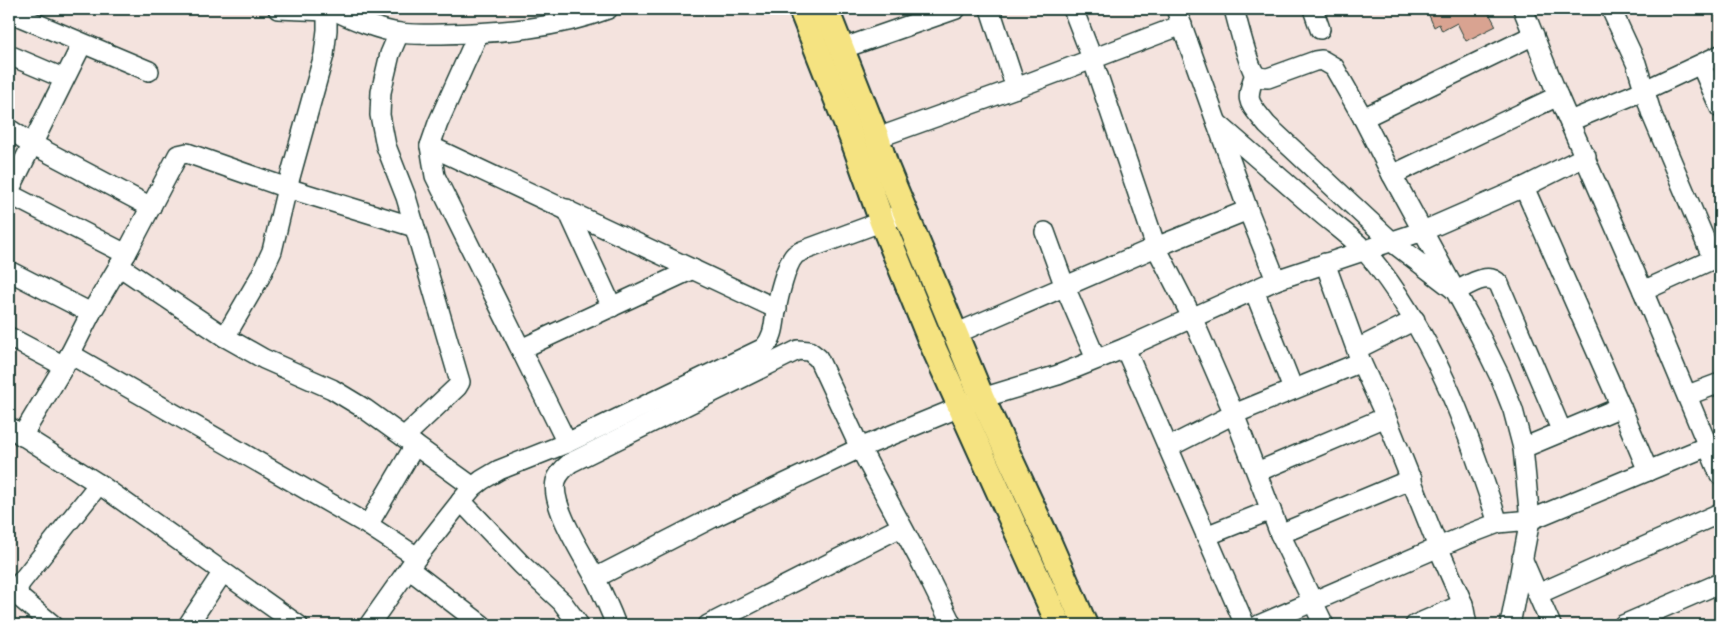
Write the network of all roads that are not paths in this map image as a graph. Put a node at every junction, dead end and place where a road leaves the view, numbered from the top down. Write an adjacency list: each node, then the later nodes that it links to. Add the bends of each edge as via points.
1 (278, 9): 2 (street)
2 (328, 9): 16 (street); 42 (street, via 324,55)
3 (608, 9): 17 (street, via 550,25)
4 (801, 9): 48 (main road)
5 (826, 9): 20 (main road)
6 (956, 9): 20 (street)
7 (990, 9): 28 (street)
8 (1073, 9): 23 (street)
9 (1234, 9): 26 (street)
10 (1313, 9): 15 (street)
11 (1523, 9): 18 (street)
12 (1618, 11): 29 (street)
13 (9, 12): 19 (street)
14 (1179, 17): 23 (street); 34 (street)
15 (1320, 29)
16 (399, 33): 17 (street); 49 (street, via 381,92 380,115 386,146)
17 (478, 34): 38 (street)
18 (1534, 35): 30 (street); 32 (street)
19 (82, 44): 25 (street); 27 (street)
20 (841, 49): 36 (main road)
21 (9, 55): 27 (street)
22 (1720, 55): 24 (street)
23 (1092, 58): 28 (street); 52 (street)
24 (1701, 65): 29 (street); 31 (street)
25 (149, 71)
26 (1255, 74): 32 (street, via 1268,78 1315,61 1328,62); 53 (street, via 1248,92 1252,106)
27 (64, 78): 37 (street)
28 (1016, 88): 36 (street)
29 (1645, 90): 33 (street); 54 (street, via 1652,115)
30 (1558, 96): 33 (street); 40 (street)
31 (1720, 108)
32 (1363, 118): 40 (street)
33 (1570, 122): 39 (street)
34 (1216, 123): 46 (street); 53 (street)
35 (9, 129): 37 (street)
36 (877, 138): 47 (main road)
37 (32, 144): 43 (street); 44 (street)
38 (430, 146): 45 (street); 73 (street, via 435,176)
39 (1586, 156): 41 (street); 63 (street)
40 (1392, 175): 50 (street)
41 (1524, 187): 50 (street); 82 (street)
42 (287, 188): 44 (street, via 182,153); 49 (street); 70 (street, via 272,252)
43 (9, 192): 55 (street)
44 (151, 207): 55 (street)
45 (568, 209): 57 (street); 64 (street)
46 (1248, 210): 52 (street); 59 (street)
47 (905, 213): 48 (street); 69 (main road)
48 (882, 222): 65 (street, via 795,255 789,264); 81 (main road)
49 (414, 227): 87 (street, via 460,382)
50 (1424, 231): 53 (street); 62 (street)
51 (1045, 232): 60 (street)
52 (1156, 246): 60 (street); 67 (street)
53 (1377, 246): 56 (street); 62 (street); 68 (street)
54 (1717, 257): 63 (street)
55 (122, 260): 66 (street); 70 (street)
56 (1325, 263): 59 (street); 74 (street)
57 (693, 269): 64 (street); 65 (street)
58 (9, 270): 66 (street)
59 (1276, 280): 61 (street)
60 (1065, 287): 69 (street); 75 (street)
61 (1254, 290): 67 (street); 78 (street)
62 (1456, 291): 86 (street, via 1489,278 1500,284); 92 (street, via 1500,377)
63 (1643, 291): 79 (street)
64 (612, 307): 73 (street)
65 (776, 309): 88 (street, via 773,333 764,348)
66 (91, 313): 76 (street)
67 (1192, 318): 72 (street); 83 (street)
68 (1415, 320): 74 (street); 101 (street, via 1475,452)
69 (955, 334): 80 (main road)
70 (225, 337): 87 (street, via 264,359 332,389)
71 (9, 338): 76 (street)
72 (1125, 348): 75 (street); 90 (street)
73 (521, 350): 88 (street)
74 (1359, 356): 78 (street); 84 (street)
75 (1096, 359): 80 (street, via 1058,375)
76 (67, 360): 85 (street); 102 (street)
77 (1720, 383): 79 (street)
78 (1293, 389): 83 (street)
79 (1688, 395): 89 (street)
80 (982, 398): 81 (street); 125 (main road)
81 (959, 407): 91 (street); 124 (main road)
82 (1621, 407): 86 (street); 93 (street)
83 (1234, 414): 90 (street); 94 (street)
84 (1386, 417): 94 (street); 96 (street)
85 (16, 432): 97 (street)
86 (1562, 432): 92 (street)
87 (410, 441): 98 (street); 102 (street)
88 (567, 443): 98 (street, via 499,470)
89 (1708, 446): 93 (street); 95 (street)
90 (1169, 447): 105 (street)
91 (860, 448): 103 (street); 110 (street); 110 (street, via 818,358 809,351 798,350 570,464 562,471 555,490 563,520)
92 (1524, 448): 101 (street)
93 (1648, 471): 101 (street)
94 (1257, 472): 99 (street)
95 (1720, 475)
96 (1412, 479): 104 (street); 106 (street)
97 (99, 484): 109 (street); 116 (street, via 18,587 19,597)
98 (467, 494): 108 (street); 120 (street, via 522,565 562,602)
99 (1271, 510): 104 (street); 105 (street)
100 (1720, 513): 112 (street)
101 (1514, 521): 106 (street); 107 (street)
102 (368, 525): 108 (street)
103 (902, 527): 122 (street); 123 (street)
104 (1280, 534): 113 (street)
105 (1206, 536): 126 (street)
106 (1438, 547): 113 (street); 114 (street)
107 (1522, 558): 112 (street); 131 (street)
108 (413, 563): 115 (street); 119 (street)
109 (223, 572): 117 (street); 118 (street)
110 (595, 578): 121 (street)
111 (1720, 583): 133 (street)
112 (1538, 594): 132 (street)
113 (1314, 602): 127 (street); 128 (street)
114 (1463, 604): 129 (street); 130 (street)
115 (374, 623)
116 (52, 625)
117 (188, 625)
118 (298, 625)
119 (482, 625)
120 (579, 625)
121 (616, 625)
122 (708, 625)
123 (952, 625)
124 (1059, 625)
125 (1085, 625)
126 (1245, 625)
127 (1259, 625)
128 (1324, 625)
129 (1415, 625)
130 (1467, 625)
131 (1510, 625)
132 (1551, 625)
133 (1623, 625)

